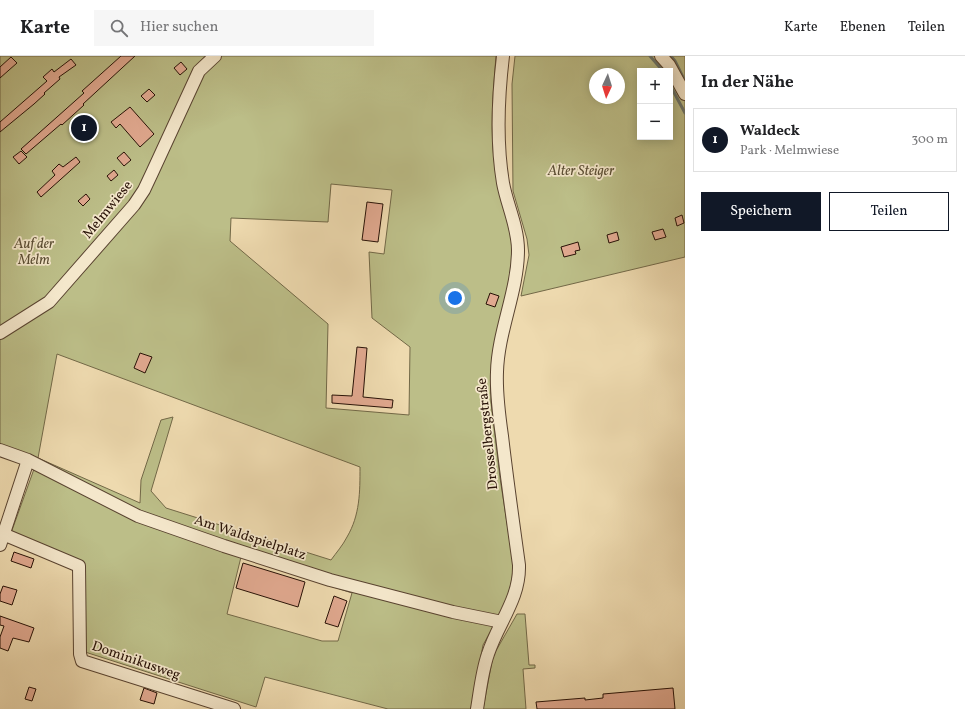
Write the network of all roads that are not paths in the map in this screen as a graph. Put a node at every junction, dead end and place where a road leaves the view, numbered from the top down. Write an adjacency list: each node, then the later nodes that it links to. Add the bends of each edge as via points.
1 (215, 56): 5 (street, Melmwiese, via 199,71 144,190 134,205 49,302)
2 (503, 56): 9 (street, Drosselbergstraße, via 499,90 499,156 518,240 518,252 500,344 497,399 520,577 515,595)
3 (661, 56): 4 (street)
4 (685, 94)
5 (0, 334)
6 (0, 450): 7 (street, Am Waldspielplatz)
7 (28, 460): 8 (street); 9 (street, Am Waldspielplatz, via 138,516 224,546 330,580)
8 (2, 540): 10 (street, Dominikusweg, via 79,566 82,661)
9 (502, 622): 11 (street, Drosselbergstraße, via 487,656)
10 (234, 709)
11 (477, 709)

